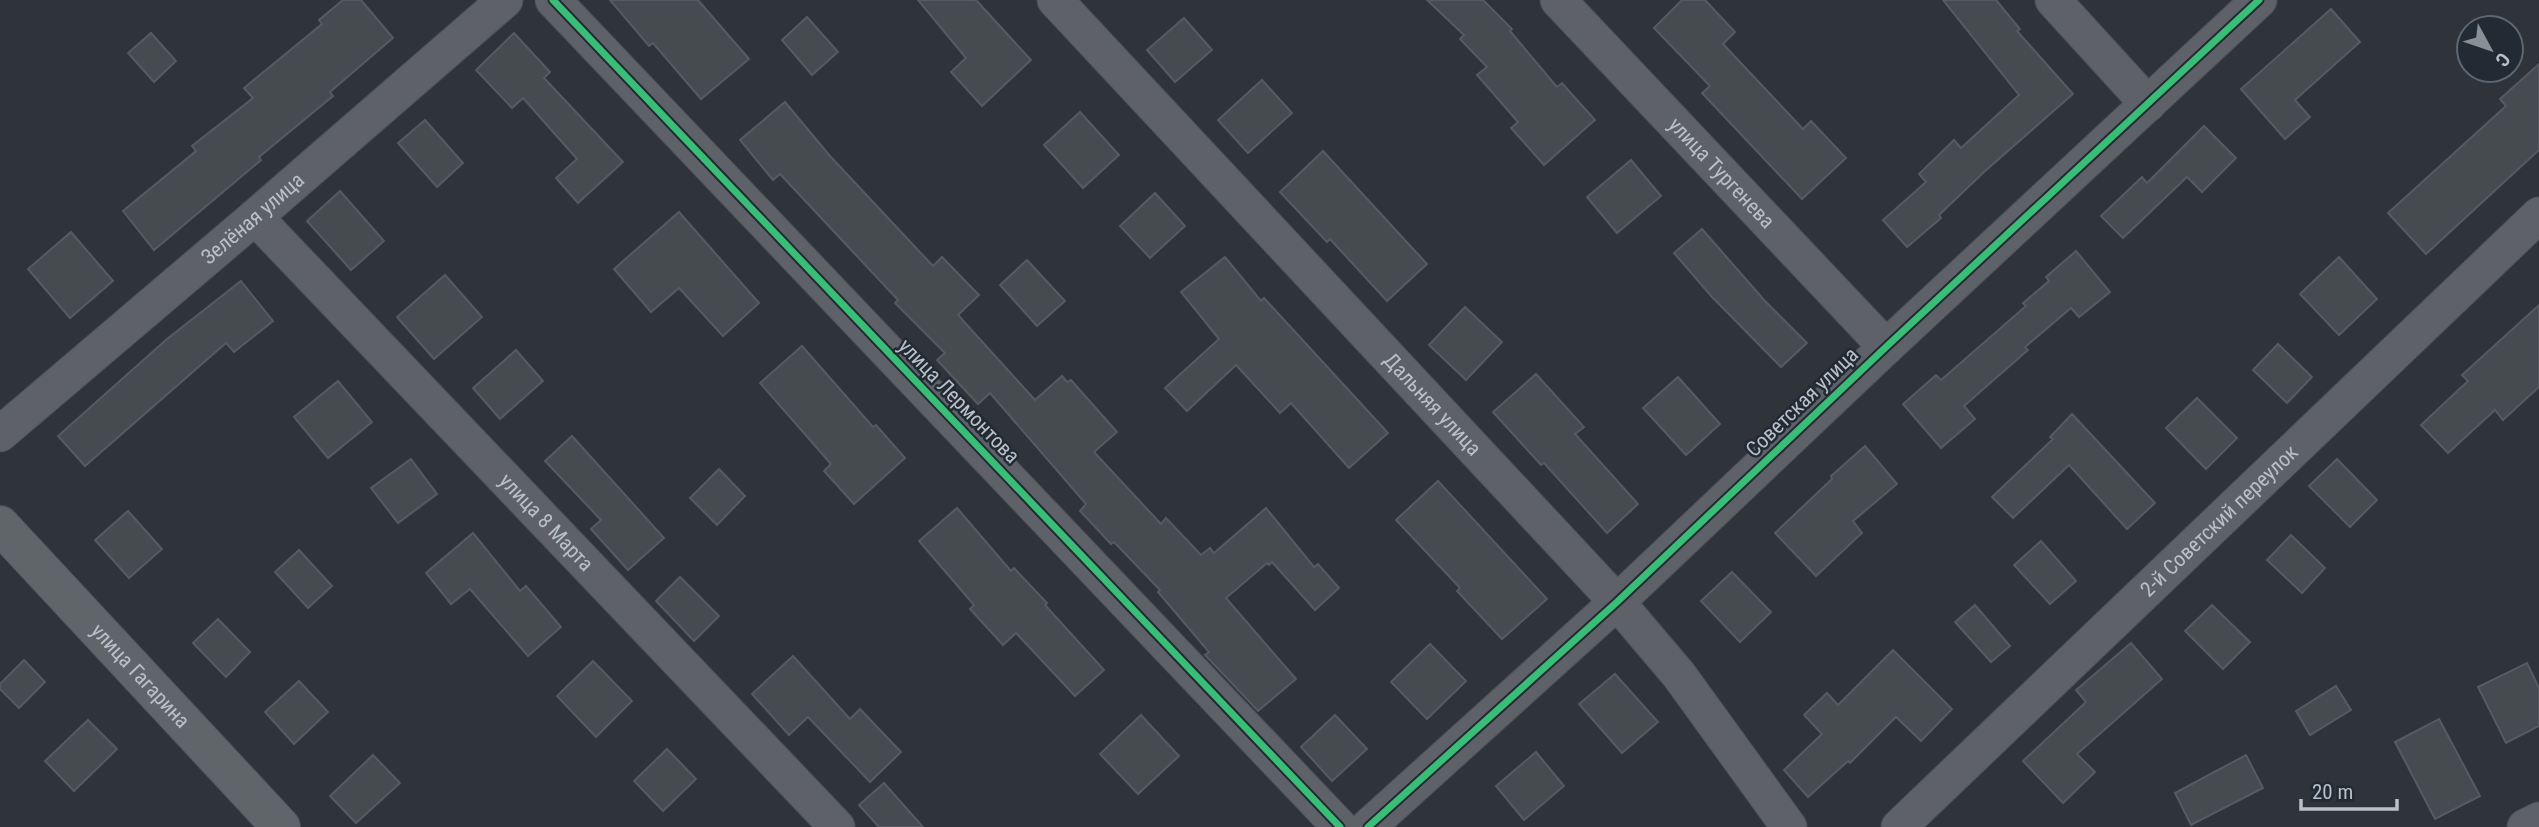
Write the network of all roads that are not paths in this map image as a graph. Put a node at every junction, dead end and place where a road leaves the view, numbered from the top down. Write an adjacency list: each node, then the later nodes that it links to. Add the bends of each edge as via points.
1 (505, 0): 9 (street, Зелёная улица)
2 (553, 0): 17 (street, улица Лермонтова)
3 (1055, 0): 13 (street, Дальняя улица)
4 (1558, 0): 10 (street, улица Тургенева)
5 (2053, 0): 7 (street)
6 (2259, 0): 7 (street, Советская улица)
7 (2148, 104): 10 (street, Советская улица)
8 (2539, 215): 20 (street, 2-й Советский переулок)
9 (255, 217): 11 (street, Зелёная улица); 16 (street, улица 8 Марта)
10 (1886, 347): 13 (street, Советская улица)
11 (0, 434)
12 (0, 525): 15 (main road, улица Гагарина)
13 (1617, 602): 18 (street, Советская улица); 19 (street, Дальняя улица, via 1679,675)
14 (2539, 820): 21 (street)
15 (281, 827)
16 (837, 827)
17 (1340, 827)
18 (1368, 827)
19 (1789, 827)
20 (1899, 827)
21 (2525, 827)

